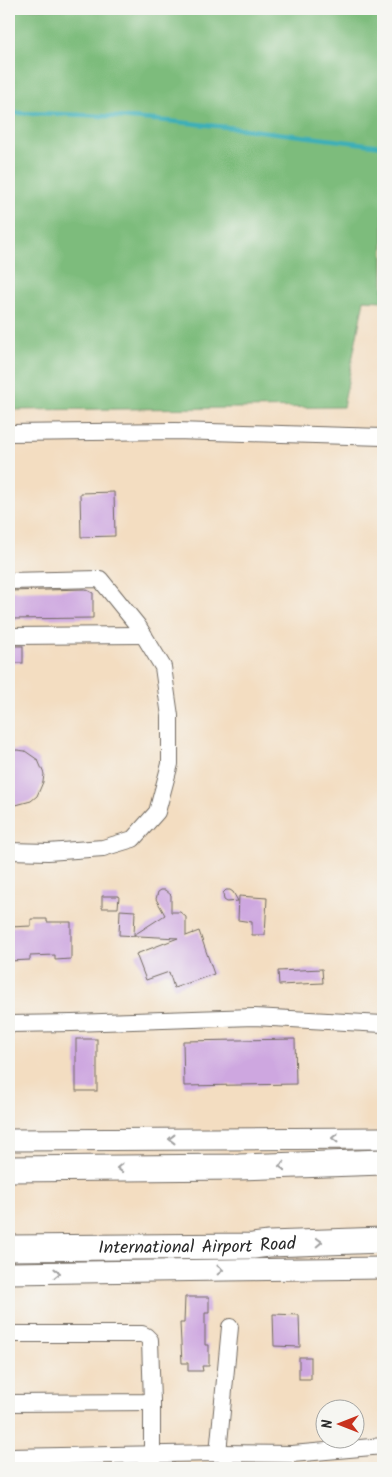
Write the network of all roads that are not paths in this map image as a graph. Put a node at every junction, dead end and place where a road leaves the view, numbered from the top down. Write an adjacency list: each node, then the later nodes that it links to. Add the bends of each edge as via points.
1 (9, 433): 2 (lane, via 175,431)
2 (383, 437)
3 (9, 581): 4 (lane, via 100,579)
4 (144, 635): 5 (lane); 6 (lane, via 163,667 170,716 170,764 157,812 133,840 103,848)
5 (9, 636)
6 (9, 851)
7 (9, 1024): 8 (lane, via 254,1017)
8 (383, 1024)
9 (383, 1138): 10 (main road, one-way to 10)
10 (9, 1140)
11 (383, 1162): 12 (highway, one-way to 12)
12 (9, 1170)
13 (383, 1240): 14 (highway, International Airport Road, one-way to 13, via 253,1246)
14 (9, 1248)
15 (383, 1268): 16 (main road, International Airport Road, one-way to 15)
16 (9, 1273)
17 (230, 1328): 22 (lane)
18 (9, 1334): 19 (lane, via 142,1334 150,1340)
19 (152, 1402): 20 (lane); 23 (lane)
20 (9, 1403)
21 (383, 1446): 25 (lane)
22 (218, 1453): 23 (lane); 25 (lane)
23 (152, 1454): 26 (lane)
24 (9, 1457): 26 (lane)
25 (293, 1461)
26 (94, 1462)

